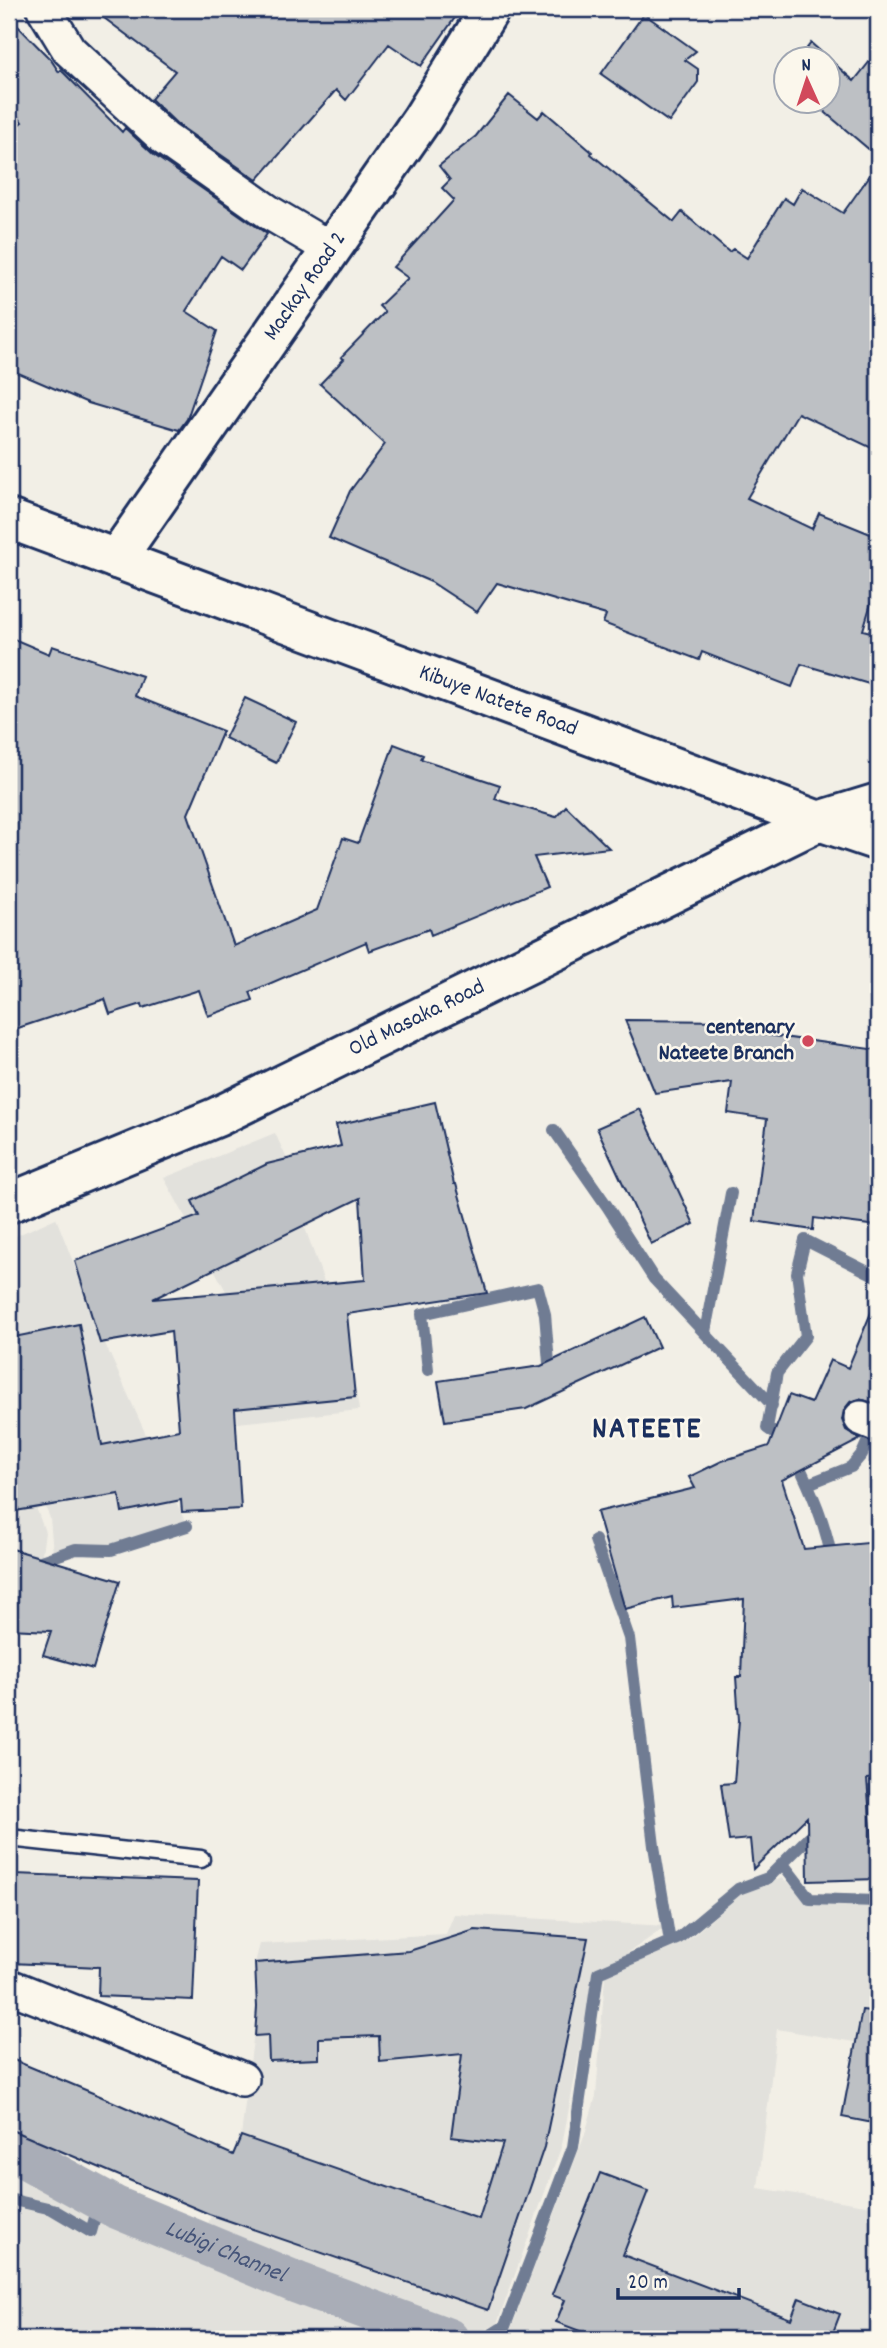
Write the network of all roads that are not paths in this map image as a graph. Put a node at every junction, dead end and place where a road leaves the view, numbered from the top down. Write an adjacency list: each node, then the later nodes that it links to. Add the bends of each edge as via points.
1 (44, 9): 3 (street, via 69,50 165,139 270,213)
2 (490, 9): 3 (main road, Mackay Road 2, via 422,119)
3 (331, 249): 5 (main road, Mackay Road 2)
4 (9, 519): 5 (main road, Kibuye Natete Road)
5 (116, 559): 7 (main road, Kibuye Natete Road)
6 (878, 803): 7 (main road, Old Masaka Road)
7 (819, 821): 8 (main road, Kibuye Natete Road); 9 (main road, Old Masaka Road, via 217,1117)
8 (878, 841)
9 (9, 1203)
10 (9, 1838): 11 (lane)
11 (201, 1859)
12 (9, 1986): 13 (street)
13 (242, 2079)

